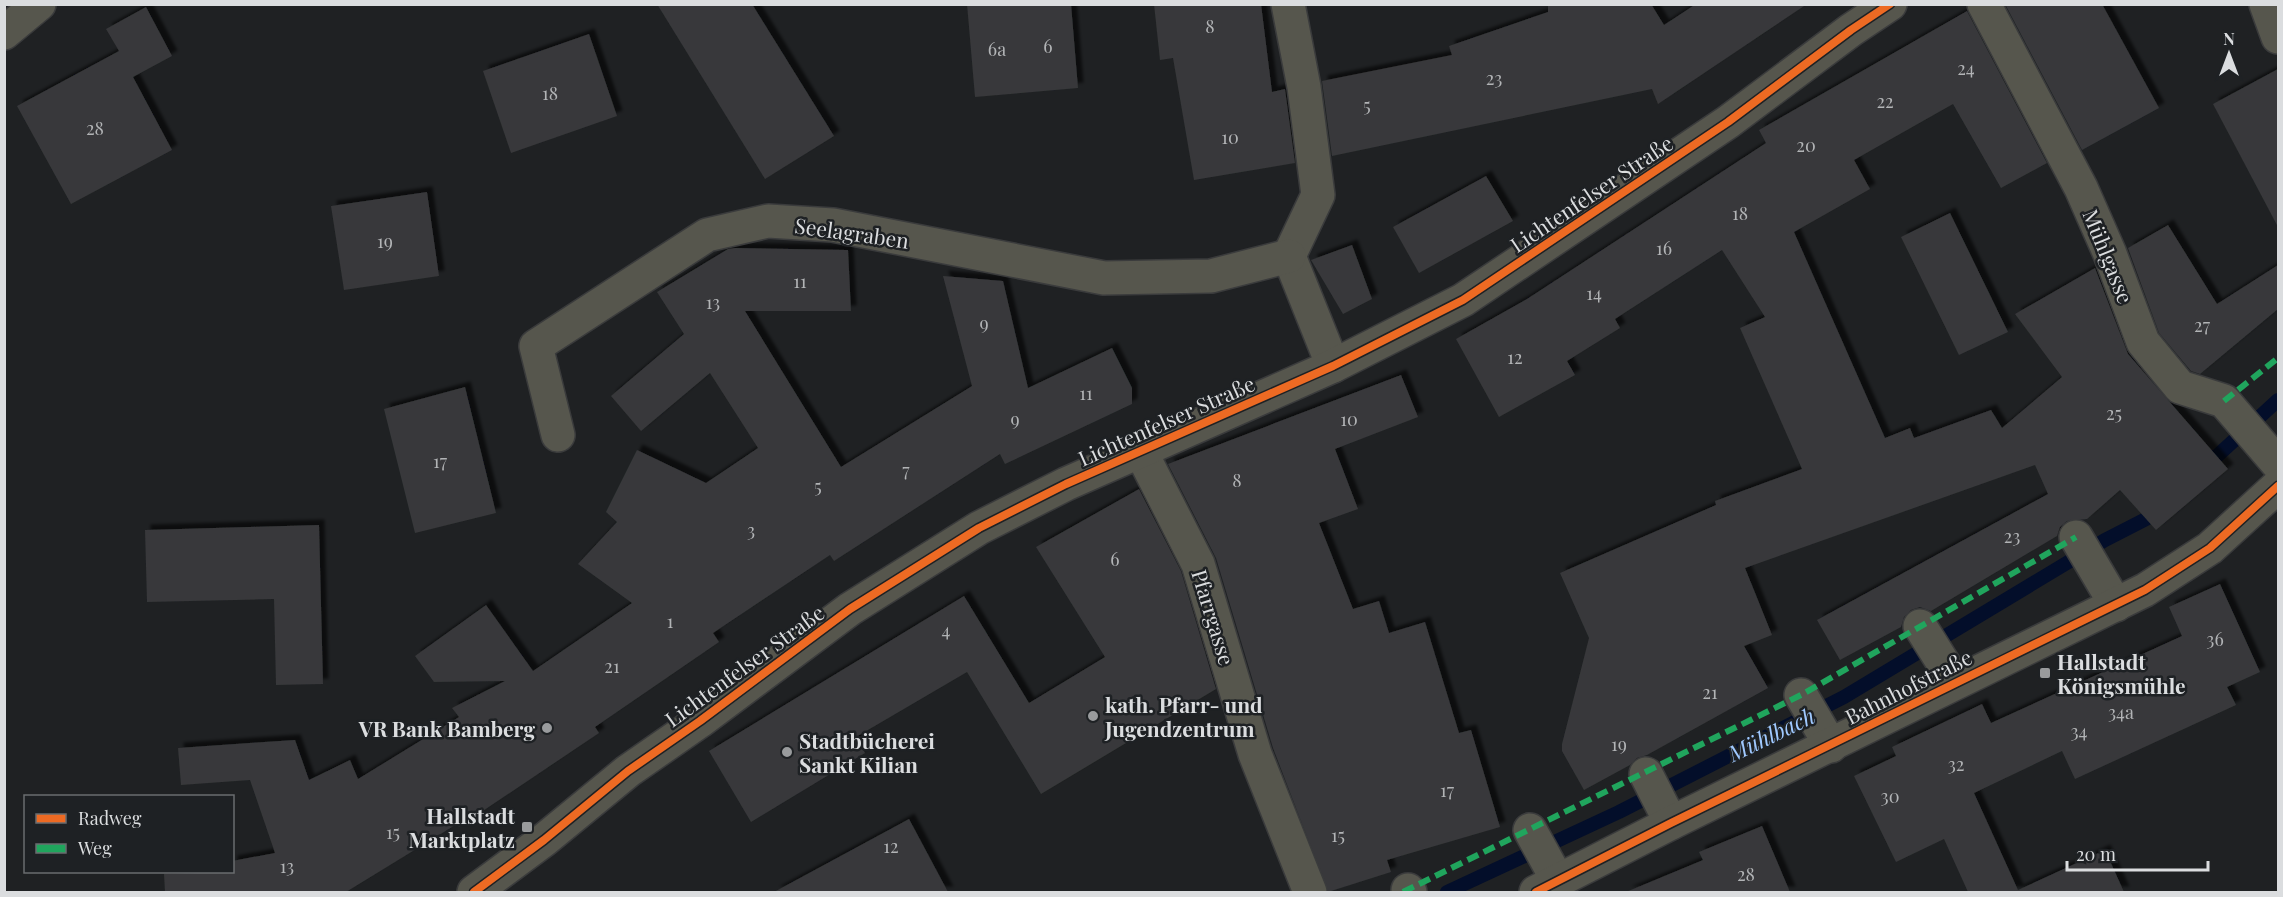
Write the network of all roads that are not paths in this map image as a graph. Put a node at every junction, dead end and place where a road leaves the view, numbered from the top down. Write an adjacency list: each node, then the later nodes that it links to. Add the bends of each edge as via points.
1 (39, 4): 6 (street)
2 (1288, 4): 8 (street, via 1318,195)
3 (1890, 4): 9 (street, Lichtenfelser Straße, via 1728,122 1472,294)
4 (1984, 4): 12 (street, Mühlgasse, via 2081,188 2143,342 2180,387 2224,401)
5 (2266, 4): 7 (street)
6 (4, 33)
7 (2278, 37)
8 (1289, 256): 9 (street); 10 (street, Seelagraben, via 1211,276 1104,278 833,225 768,221 707,235 536,346)
9 (1333, 366): 11 (street, Lichtenfelser Straße)
10 (558, 435)
11 (1140, 450): 19 (street, Lichtenfelser Straße, via 979,528 850,609 628,771); 20 (street, Pfarrgasse, via 1198,564 1256,754)
12 (2273, 457)
13 (2278, 486): 15 (street, Bahnhofstraße, via 2210,548)
14 (2085, 550): 15 (street)
15 (2116, 605): 17 (street, Bahnhofstraße)
16 (1924, 630): 17 (street)
17 (1949, 672): 18 (street, Bahnhofstraße, via 1814,717 1657,795)
18 (1541, 859)
19 (474, 892)
20 (1310, 892)

